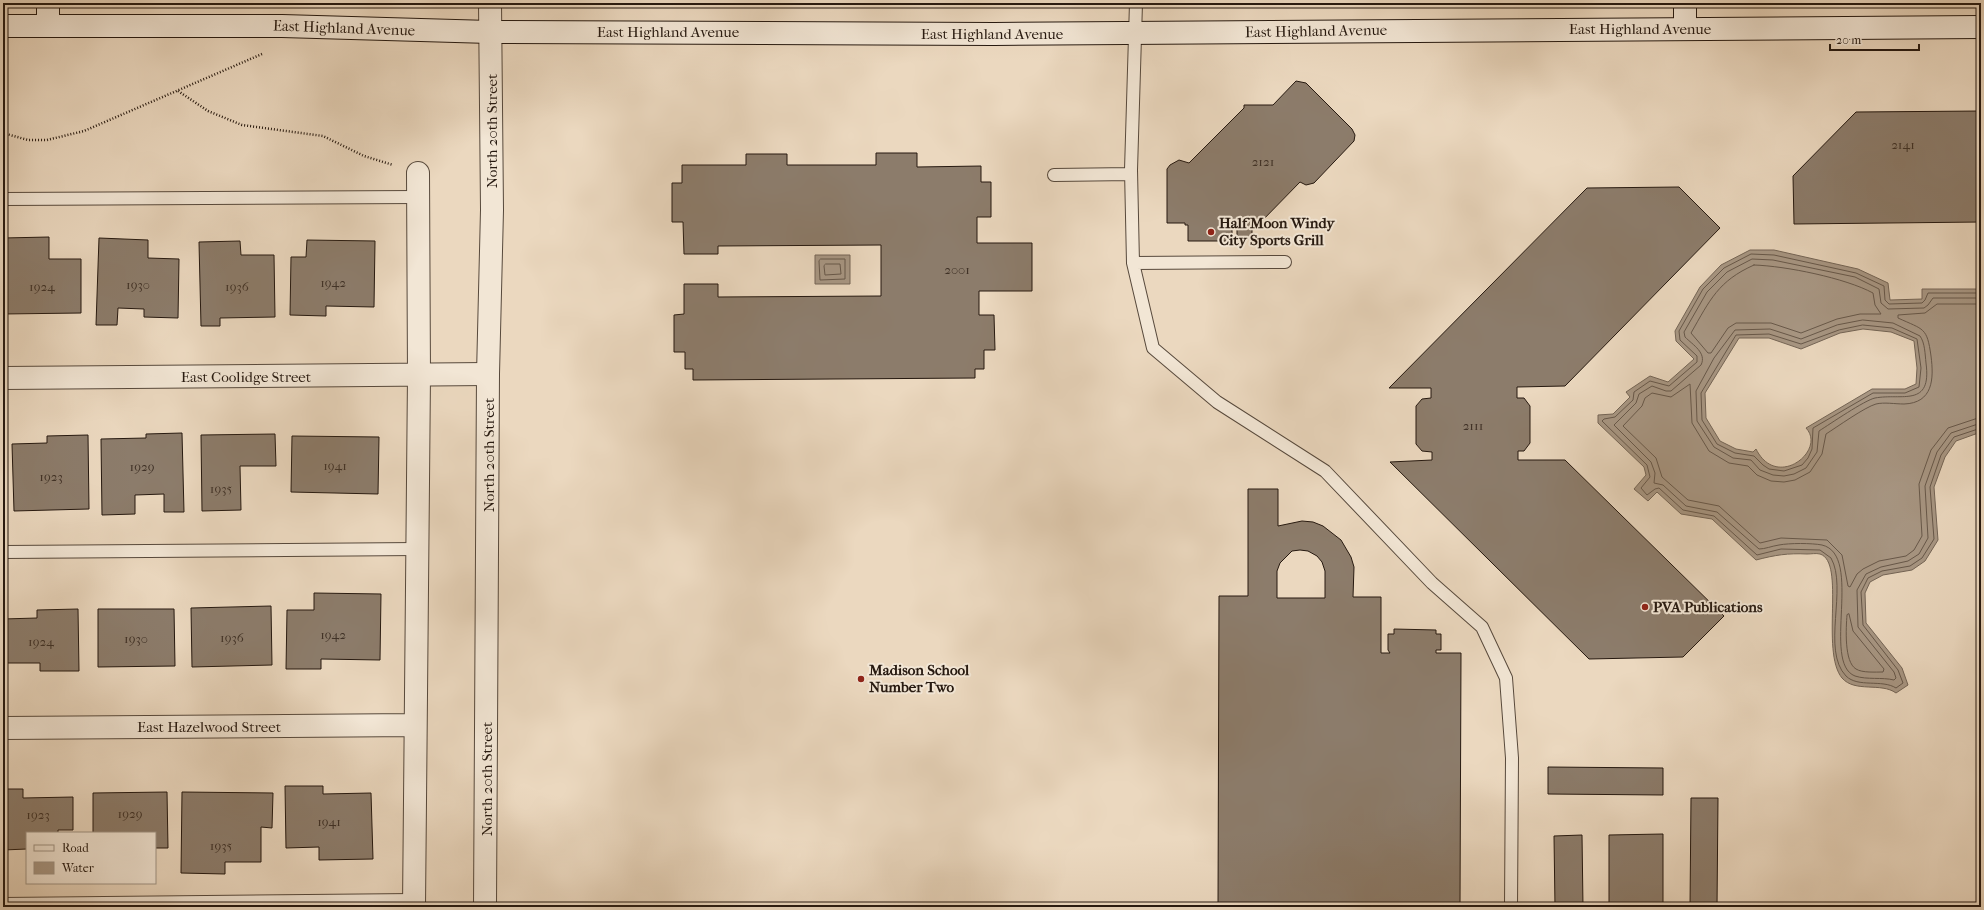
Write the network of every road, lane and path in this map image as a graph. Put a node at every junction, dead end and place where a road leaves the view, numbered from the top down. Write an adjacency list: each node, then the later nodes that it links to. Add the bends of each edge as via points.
1 (48, 3): 6 (street)
2 (490, 3): 9 (street, North 20th Street)
3 (1136, 3): 10 (lane)
4 (1685, 3): 8 (street)
5 (3, 26): 6 (street, East Highland Avenue)
6 (48, 26): 9 (street, East Highland Avenue, via 282,26)
7 (1981, 28): 8 (street, East Highland Avenue)
8 (1685, 29): 10 (street, East Highland Avenue)
9 (490, 32): 10 (street, East Highland Avenue); 21 (street, North 20th Street, via 492,210)
10 (1134, 33): 15 (lane)
11 (263, 54): 12 (path)
12 (177, 91): 13 (path, via 69,135 47,140 28,140); 14 (path, via 208,111 242,125 323,136 364,156)
13 (3, 133)
14 (418, 173): 17 (street)
15 (1131, 174): 16 (lane); 20 (lane)
16 (1054, 175)
17 (419, 197): 18 (lane); 22 (street)
18 (3, 199)
19 (1285, 262): 20 (lane)
20 (1134, 263): 31 (lane, via 1153,348 1217,402 1325,471 1432,583 1482,628 1506,678 1512,758)
21 (488, 374): 22 (street, East Coolidge Street); 30 (street, North 20th Street)
22 (420, 376): 23 (street, East Coolidge Street); 24 (street)
23 (3, 378)
24 (418, 549): 25 (lane); 26 (street)
25 (3, 552)
26 (415, 725): 27 (street, East Hazelwood Street); 29 (street)
27 (3, 728)
28 (3, 904): 29 (lane)
29 (414, 904)
30 (485, 907)
31 (1511, 907)

